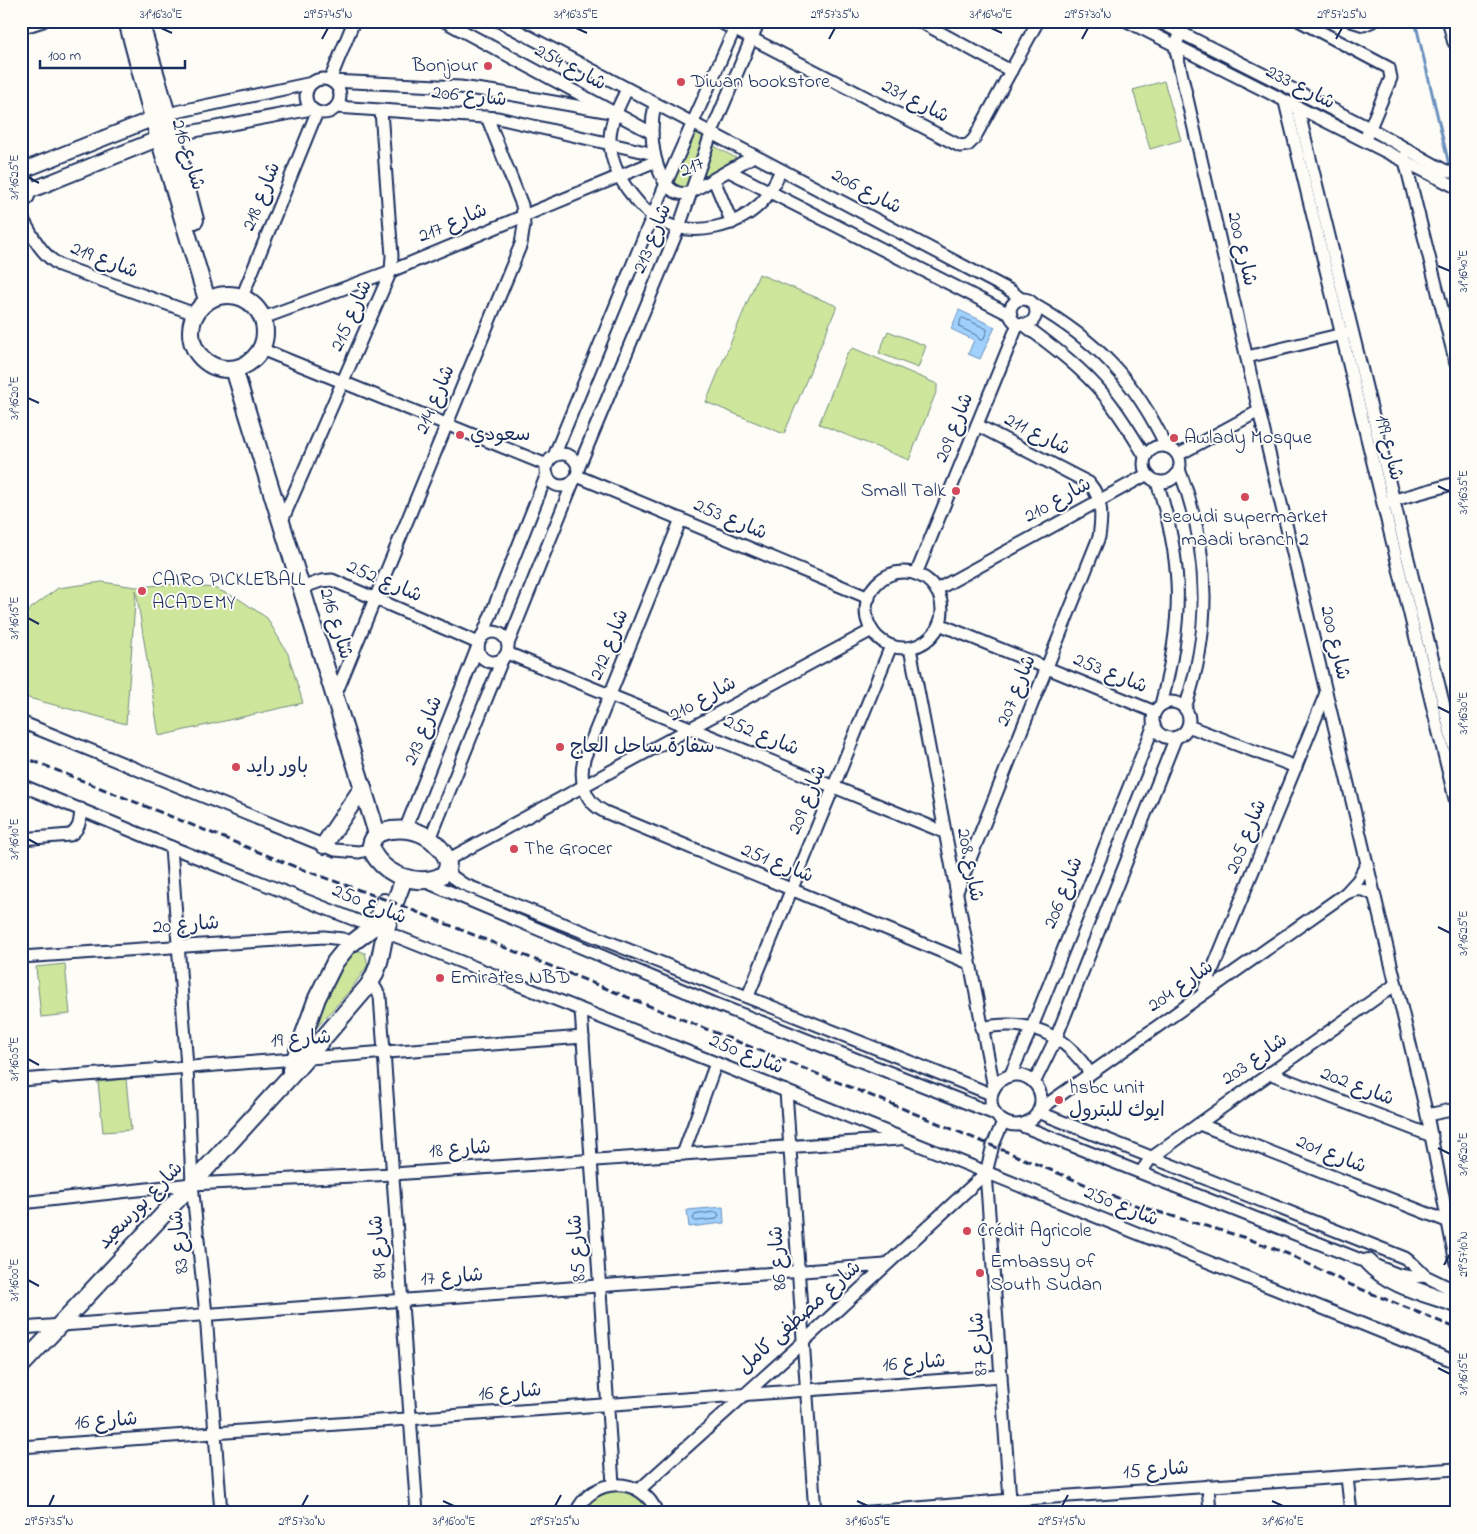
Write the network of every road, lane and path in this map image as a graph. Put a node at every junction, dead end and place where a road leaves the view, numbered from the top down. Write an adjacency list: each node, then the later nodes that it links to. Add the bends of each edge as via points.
1 (43, 21): 18 (street)
2 (128, 21): 34 (main road, شارع 216)
3 (140, 21): 34 (main road, شارع 216)
4 (354, 21): 24 (street)
5 (444, 21): 33 (street, شارع 254)
6 (499, 21): 26 (street, شارع 254)
7 (718, 21): 17 (street, شارع 231)
8 (759, 21): 20 (street, شارع 213)
9 (919, 21): 23 (street)
10 (1038, 21): 23 (street, شارع 231)
11 (1127, 21): 22 (street, شارع 233)
12 (1158, 21): 19 (street, شارع 233)
13 (1300, 21): 37 (street, via 1389,68 1391,78)
14 (1351, 21): 15 (street, via 1364,25)
15 (1373, 21)
16 (1450, 21): 21 (main road)
17 (736, 25): 20 (street, شارع 231); 36 (street, شارع 213)
18 (21, 28)
19 (1181, 33): 22 (street); 37 (street, شارع 233)
20 (752, 39): 23 (street, شارع 231, via 960,146 968,145 974,139); 39 (street, شارع 213)
21 (1456, 41)
22 (1175, 46): 27 (street, شارع 233); 74 (street, شارع 200)
23 (1011, 71)
24 (330, 80): 25 (street); 29 (street, via 339,90); 33 (street, شارع 206, via 497,92)
25 (312, 83): 31 (street, via 308,86 306,101); 34 (street)
26 (627, 89): 28 (street, شارع 254); 33 (street)
27 (1285, 102): 30 (street, شارع 233); 72 (street, شارع 199)
28 (655, 104): 36 (street, شارع 254); 38 (street, 217)
29 (336, 107): 31 (street, via 327,112); 32 (street, شارع 206)
30 (1298, 109): 41 (street, شارع 233); 72 (street, شارع 199)
31 (315, 111): 40 (street); 65 (street, شارع 218)
32 (381, 111): 35 (street, شارع 206); 64 (street, شارع 215, via 392,256)
33 (616, 113): 38 (street, شارع 254); 42 (street)
34 (160, 116): 40 (main road, شارع 216); 48 (street)
35 (487, 117): 42 (street, شارع 206); 59 (street, شارع 214)
36 (692, 124): 39 (street, شارع 206); 54 (street, شارع 213)
37 (1370, 128): 41 (street); 43 (street, شارع 233)
38 (652, 133): 45 (street, 217)
39 (710, 134): 44 (street, شارع 206); 56 (street, شارع 213)
40 (167, 136): 58 (street); 66 (main road, شارع 216)
41 (1364, 141): 46 (street, شارع 233)
42 (610, 144): 45 (street, شارع 206); 52 (street)
43 (1407, 149): 46 (street); 50 (street, شارع 233, via 1444,170)
44 (754, 156): 47 (street, شارع 206); 49 (street, 217)
45 (655, 157): 52 (street, شارع 217); 54 (street, 217)
46 (1405, 161): 55 (street, شارع 233); 75 (street)
47 (781, 170): 57 (street); 67 (street, شارع 206)
48 (21, 171)
49 (729, 171): 53 (street, 217); 57 (street)
50 (1456, 173)
51 (21, 176): 58 (street, via 28,183)
52 (619, 176): 59 (street, شارع 217); 61 (street, via 628,191)
53 (714, 180): 56 (street, 217); 62 (street)
54 (666, 183): 56 (street, 217, via 679,194); 61 (street, شارع 213)
55 (1456, 187)
56 (691, 192): 63 (street, شارع 213)
57 (770, 192): 62 (street, via 747,215); 71 (street)
58 (25, 197)
59 (524, 215): 64 (street, شارع 217); 79 (street, شارع 214, via 518,253)
60 (21, 216): 69 (street, شارع 219, via 43,252 59,265)
61 (653, 217): 63 (street); 84 (street, شارع 213)
62 (732, 223): 63 (street, via 697,230)
63 (679, 227): 86 (street, شارع 213)
64 (390, 270): 70 (street, شارع 217); 77 (street, شارع 215)
65 (242, 297): 66 (main road, via 223,295); 70 (main road, via 254,305)
66 (211, 299): 69 (main road)
67 (1021, 299): 68 (street); 71 (street, via 1013,303 1010,311)
68 (1033, 304): 71 (street, via 1032,321); 81 (street, via 1080,334 1121,374 1154,420)
69 (195, 314): 76 (main road, via 190,336 199,357 209,365)
70 (263, 318): 73 (main road, via 265,339)
71 (1017, 321): 80 (street, شارع 209); 83 (street, via 1073,363 1098,388 1126,424)
72 (1346, 333): 74 (street); 91 (street, شارع 199)
73 (261, 349): 76 (main road, via 250,362); 77 (street)
74 (1247, 357): 78 (street, شارع 200)
75 (1456, 364)
76 (234, 369): 93 (main road, شارع 216)
77 (343, 382): 79 (street); 93 (street, شارع 215)
78 (1259, 411): 82 (street); 106 (street, شارع 200)
79 (446, 424): 84 (street); 97 (street, شارع 214)
80 (976, 425): 90 (street, شارع 211, via 1080,477 1096,491); 94 (street, شارع 209)
81 (1166, 446): 82 (street); 83 (street, via 1154,447)
82 (1178, 455): 85 (street)
83 (1145, 456): 87 (street)
84 (550, 465): 86 (street, via 552,481 559,485 567,485); 86 (street, via 562,454 570,456 576,461); 101 (street, شارع 213)
85 (1179, 469): 88 (street, via 1171,480); 110 (street, via 1196,521 1204,583 1201,650)
86 (576, 475): 92 (street, شارع 253); 104 (street, شارع 213)
87 (1146, 475): 88 (street); 90 (street, شارع 210)
88 (1156, 482): 109 (street, via 1167,513 1178,576 1176,641)
89 (1456, 483): 91 (street)
90 (1100, 500): 96 (street, شارع 210); 105 (street, شارع 207, via 1099,537)
91 (1388, 502): 116 (street, شارع 199); 122 (street, شارع 199)
92 (681, 520): 98 (street, شارع 253); 107 (street, شارع 212)
93 (282, 523): 95 (main road, شارع 216)
94 (916, 574): 96 (street); 98 (street, via 888,577 880,582)
95 (301, 588): 97 (street, شارع 252, via 332,580); 108 (main road, شارع 216)
96 (936, 590): 99 (street, via 942,606)
97 (376, 598): 101 (street, شارع 252); 108 (street, شارع 214)
98 (869, 598): 100 (street, via 867,614)
99 (939, 624): 103 (street, via 933,636); 105 (street, شارع 253)
100 (872, 630): 102 (street); 114 (street, شارع 210)
101 (479, 642): 104 (street, via 490,632 499,633 506,639); 104 (street, via 478,651 483,660 493,663); 124 (street, شارع 213)
102 (891, 646): 103 (street); 120 (street, شارع 209)
103 (910, 648): 125 (street, شارع 208)
104 (506, 652): 107 (street, شارع 252); 128 (street, شارع 213)
105 (1046, 668): 109 (street, شارع 253); 137 (street, شارع 207)
106 (1326, 693): 117 (street, شارع 205); 132 (street, شارع 200)
107 (610, 695): 114 (street, شارع 252); 119 (street, شارع 212, via 584,759)
108 (335, 696): 121 (main road, شارع 216)
109 (1158, 708): 110 (street, via 1174,702); 112 (street)
110 (1185, 708): 113 (street)
111 (21, 722): 129 (street, شارع 250)
112 (1154, 725): 115 (street, via 1165,737); 150 (street, شارع 206)
113 (1188, 726): 115 (street); 117 (street)
114 (690, 728): 119 (street, شارع 210); 120 (street, شارع 252)
115 (1176, 737): 153 (street)
116 (1456, 755)
117 (1296, 767): 147 (street, شارع 205)
118 (21, 785): 123 (street, شارع 250)
119 (584, 786): 133 (street, شارع 210); 136 (street, شارع 251, via 591,802 605,812)
120 (834, 787): 125 (street, شارع 252); 136 (street, شارع 209)
121 (363, 788): 126 (main road, شارع 216); 129 (main road)
122 (1456, 802)
123 (81, 809): 127 (street, via 80,825 70,835); 130 (street, شارع 250)
124 (405, 830): 126 (main road); 128 (main road, via 418,832)
125 (944, 832): 137 (street, شارع 208)
126 (377, 834): 131 (main road)
127 (21, 839)
128 (430, 839): 133 (main road, via 440,848)
129 (324, 845): 131 (street, شارع 250, via 347,852)
130 (171, 847): 140 (street, شارع 250); 142 (street, شارع 83)
131 (371, 850): 134 (main road, via 380,863)
132 (1367, 863): 138 (street, شارع 204); 139 (street, شارع 200)
133 (447, 865): 135 (main road, via 440,876); 148 (street, via 453,877 463,884)
134 (399, 876): 135 (main road); 140 (main road, شارع بورسعيد, via 377,920)
135 (424, 881): 168 (street, شارع 250, via 713,1003)
136 (792, 890): 144 (street, شارع 251); 148 (street, شارع 209)
137 (956, 894): 144 (street, شارع 208)
138 (1345, 894): 139 (street, شارع 204, via 1361,889); 147 (street, شارع 204)
139 (1375, 896): 146 (street, شارع 200)
140 (379, 929): 141 (main road, شارع بورسعيد); 145 (main road, شارع بورسعيد, via 380,962); 149 (street, شارع 250)
141 (352, 943): 142 (street, شارع 20, via 324,936); 156 (main road, شارع بورسعيد, via 335,962 317,998)
142 (178, 946): 143 (street, شارع 20); 157 (street, شارع 83)
143 (21, 957)
144 (969, 963): 151 (street, شارع 208)
145 (371, 981): 154 (street, شارع 84, via 380,996); 156 (main road, شارع بورسعيد)
146 (1396, 984): 159 (street, شارع 203); 167 (street, شارع 200)
147 (1202, 995): 158 (street, شارع 204)
148 (748, 996): 164 (street)
149 (581, 1010): 152 (street, شارع 85); 155 (street, شارع 250)
150 (1032, 1027): 151 (street, via 998,1024); 153 (street); 160 (street, شارع 206)
151 (981, 1028): 164 (street, شارع 208)
152 (583, 1037): 154 (street, شارع 19); 176 (street, شارع 85)
153 (1056, 1038): 158 (street, via 1072,1049); 162 (street)
154 (384, 1052): 156 (street, شارع 19); 179 (street, شارع 84)
155 (716, 1062): 163 (street, شارع 250); 174 (street)
156 (298, 1064): 157 (street, شارع 19); 180 (main road, شارع بورسعيد)
157 (187, 1067): 161 (street, شارع 19); 180 (street, شارع 83)
158 (1090, 1073): 166 (street, شارع 204)
159 (1269, 1073): 169 (street, شارع 203); 171 (street, شارع 202)
160 (1010, 1076): 162 (street, via 1023,1076); 164 (street)
161 (21, 1080)
162 (1034, 1084): 166 (street, via 1041,1099)
163 (786, 1091): 172 (street, شارع 250); 173 (street, شارع 86)
164 (992, 1091): 168 (street, via 991,1103)
165 (1456, 1108): 167 (street)
166 (1038, 1111): 170 (street); 175 (street, شارع 250)
167 (1427, 1115): 171 (street, شارع 200)
168 (999, 1118): 170 (street, via 1014,1126); 177 (street)
169 (1199, 1124): 175 (street, شارع 203); 182 (street, شارع 201)
170 (1020, 1125): 178 (street, شارع 250)
171 (1432, 1136): 182 (street, شارع 200)
172 (902, 1138): 173 (street, شارع 18); 177 (street, شارع 250)
173 (790, 1146): 174 (street, شارع 18); 186 (street, شارع 86)
174 (683, 1154): 176 (street, شارع 18)
175 (1151, 1158): 178 (street, شارع 203); 187 (street, شارع 250, via 1405,1258)
176 (591, 1160): 179 (street, شارع 18); 188 (street, شارع 85)
177 (986, 1172): 185 (street, شارع مصطفى كامل); 196 (street, شارع 250); 198 (street, شارع 87)
178 (1140, 1172): 183 (street, شارع 250)
179 (393, 1174): 180 (street, شارع 18); 190 (street, شارع 84)
180 (192, 1184): 181 (street, شارع 18); 192 (street, شارع 83); 193 (main road, شارع بورسعيد)
181 (21, 1203)
182 (1452, 1229): 184 (street, شارع 200)
183 (1368, 1262): 187 (street, شارع 250, via 1406,1276); 191 (main road, via 1391,1280)
184 (1456, 1264)
185 (885, 1265): 186 (street, شارع 17); 195 (street, شارع مصطفى كامل)
186 (799, 1271): 188 (street, شارع 17); 195 (street, شارع 86)
187 (1424, 1276): 189 (street, شارع 250)
188 (599, 1286): 190 (street, شارع 17); 201 (street, شارع 85)
189 (1456, 1291)
190 (402, 1300): 192 (street, شارع 17); 202 (street, شارع 84)
191 (1456, 1304)
192 (206, 1314): 193 (street, شارع 17); 203 (street, شارع 83)
193 (58, 1325): 194 (street, شارع 17); 197 (main road, شارع بورسعيد)
194 (21, 1328)
195 (803, 1342): 199 (street, شارع 86); 200 (street, شارع مصطفى كامل)
196 (1456, 1362)
197 (21, 1366)
198 (1001, 1376): 199 (street, شارع 16); 210 (street, شارع 87)
199 (807, 1390): 200 (street, شارع 16); 215 (street, شارع 86)
200 (743, 1395): 201 (street, شارع 16); 209 (street, شارع مصطفى كامل)
201 (607, 1405): 202 (street, شارع 16); 207 (street, شارع 85)
202 (411, 1419): 203 (street, شارع 16); 212 (street, شارع 84)
203 (215, 1433): 204 (street, شارع 16); 211 (street, شارع 83)
204 (21, 1447)
205 (1456, 1469): 206 (street, شارع 15)
206 (1347, 1476): 208 (street, شارع 15); 219 (street)
207 (612, 1484): 209 (street); 213 (street, via 591,1492)
208 (1208, 1486): 210 (street, شارع 15); 218 (street)
209 (639, 1490): 214 (street, via 649,1498)
210 (1010, 1500): 216 (street, شارع 15); 217 (street, شارع 87)
211 (221, 1513)
212 (417, 1513)
213 (576, 1513)
214 (657, 1513)
215 (815, 1513)
216 (859, 1513)
217 (1012, 1513)
218 (1210, 1513)
219 (1351, 1513)

